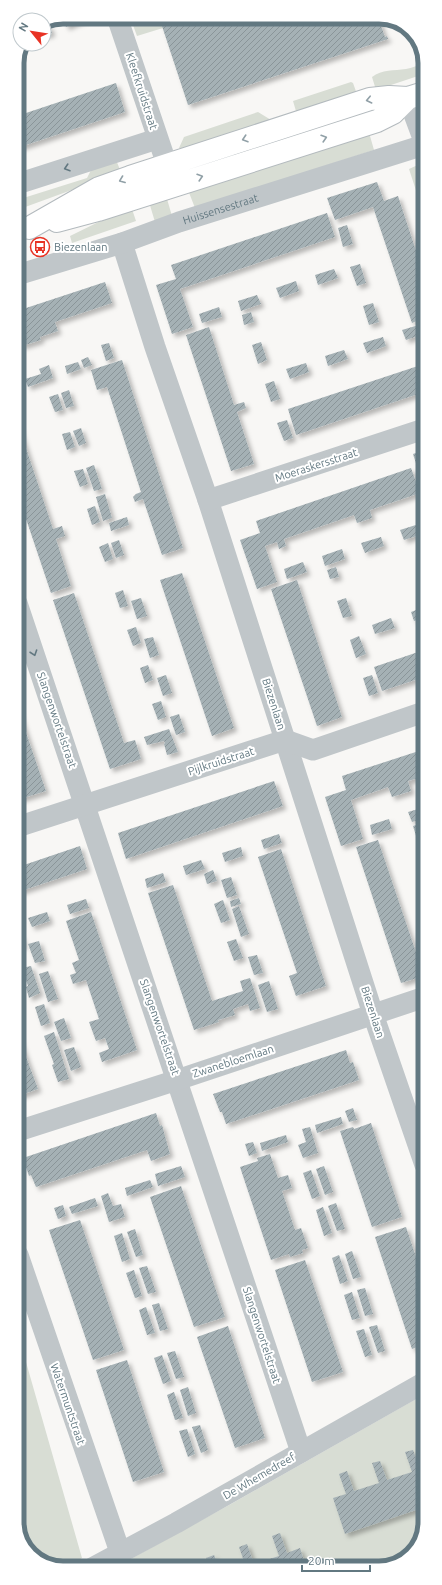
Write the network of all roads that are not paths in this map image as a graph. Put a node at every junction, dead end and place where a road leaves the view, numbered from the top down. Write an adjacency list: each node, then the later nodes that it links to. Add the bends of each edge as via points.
1 (119, 24): 4 (street, Kleefkruidstraat)
2 (416, 96): 3 (street); 6 (street, via 377,121)
3 (418, 107)
4 (157, 139): 6 (street, Kleefkruidstraat); 7 (street, one-way to 7)
5 (418, 147): 9 (street, Huissensestraat, via 179,222)
6 (170, 175): 8 (street, via 98,210)
7 (24, 182)
8 (24, 230)
9 (122, 243): 10 (street, Huissensestraat); 12 (street, Biezenlaan)
10 (24, 272)
11 (418, 431): 12 (street, Moeraskersstraat)
12 (208, 500): 15 (street, Biezenlaan)
13 (24, 624): 16 (street, Slangenwortelstraat, one-way to 16)
14 (418, 714): 15 (street, via 313,750)
15 (285, 740): 16 (street, Pijlkruidstraat); 19 (street, Biezenlaan)
16 (85, 804): 17 (street, Pijlkruidstraat); 20 (street, Slangenwortelstraat)
17 (24, 825)
18 (418, 999): 19 (street, Zwanebloemlaan)
19 (373, 1014): 20 (street, Zwanebloemlaan); 22 (street, Biezenlaan)
20 (177, 1080): 21 (street, Zwanebloemlaan); 25 (street, Slangenwortelstraat)
21 (24, 1129)
22 (418, 1145)
23 (24, 1272): 26 (street, Watermuntstraat)
24 (418, 1386): 25 (street, De Whemedreef)
25 (301, 1452): 26 (street, De Whemedreef)
26 (120, 1552): 27 (street, De Whemedreef)
27 (104, 1561)

